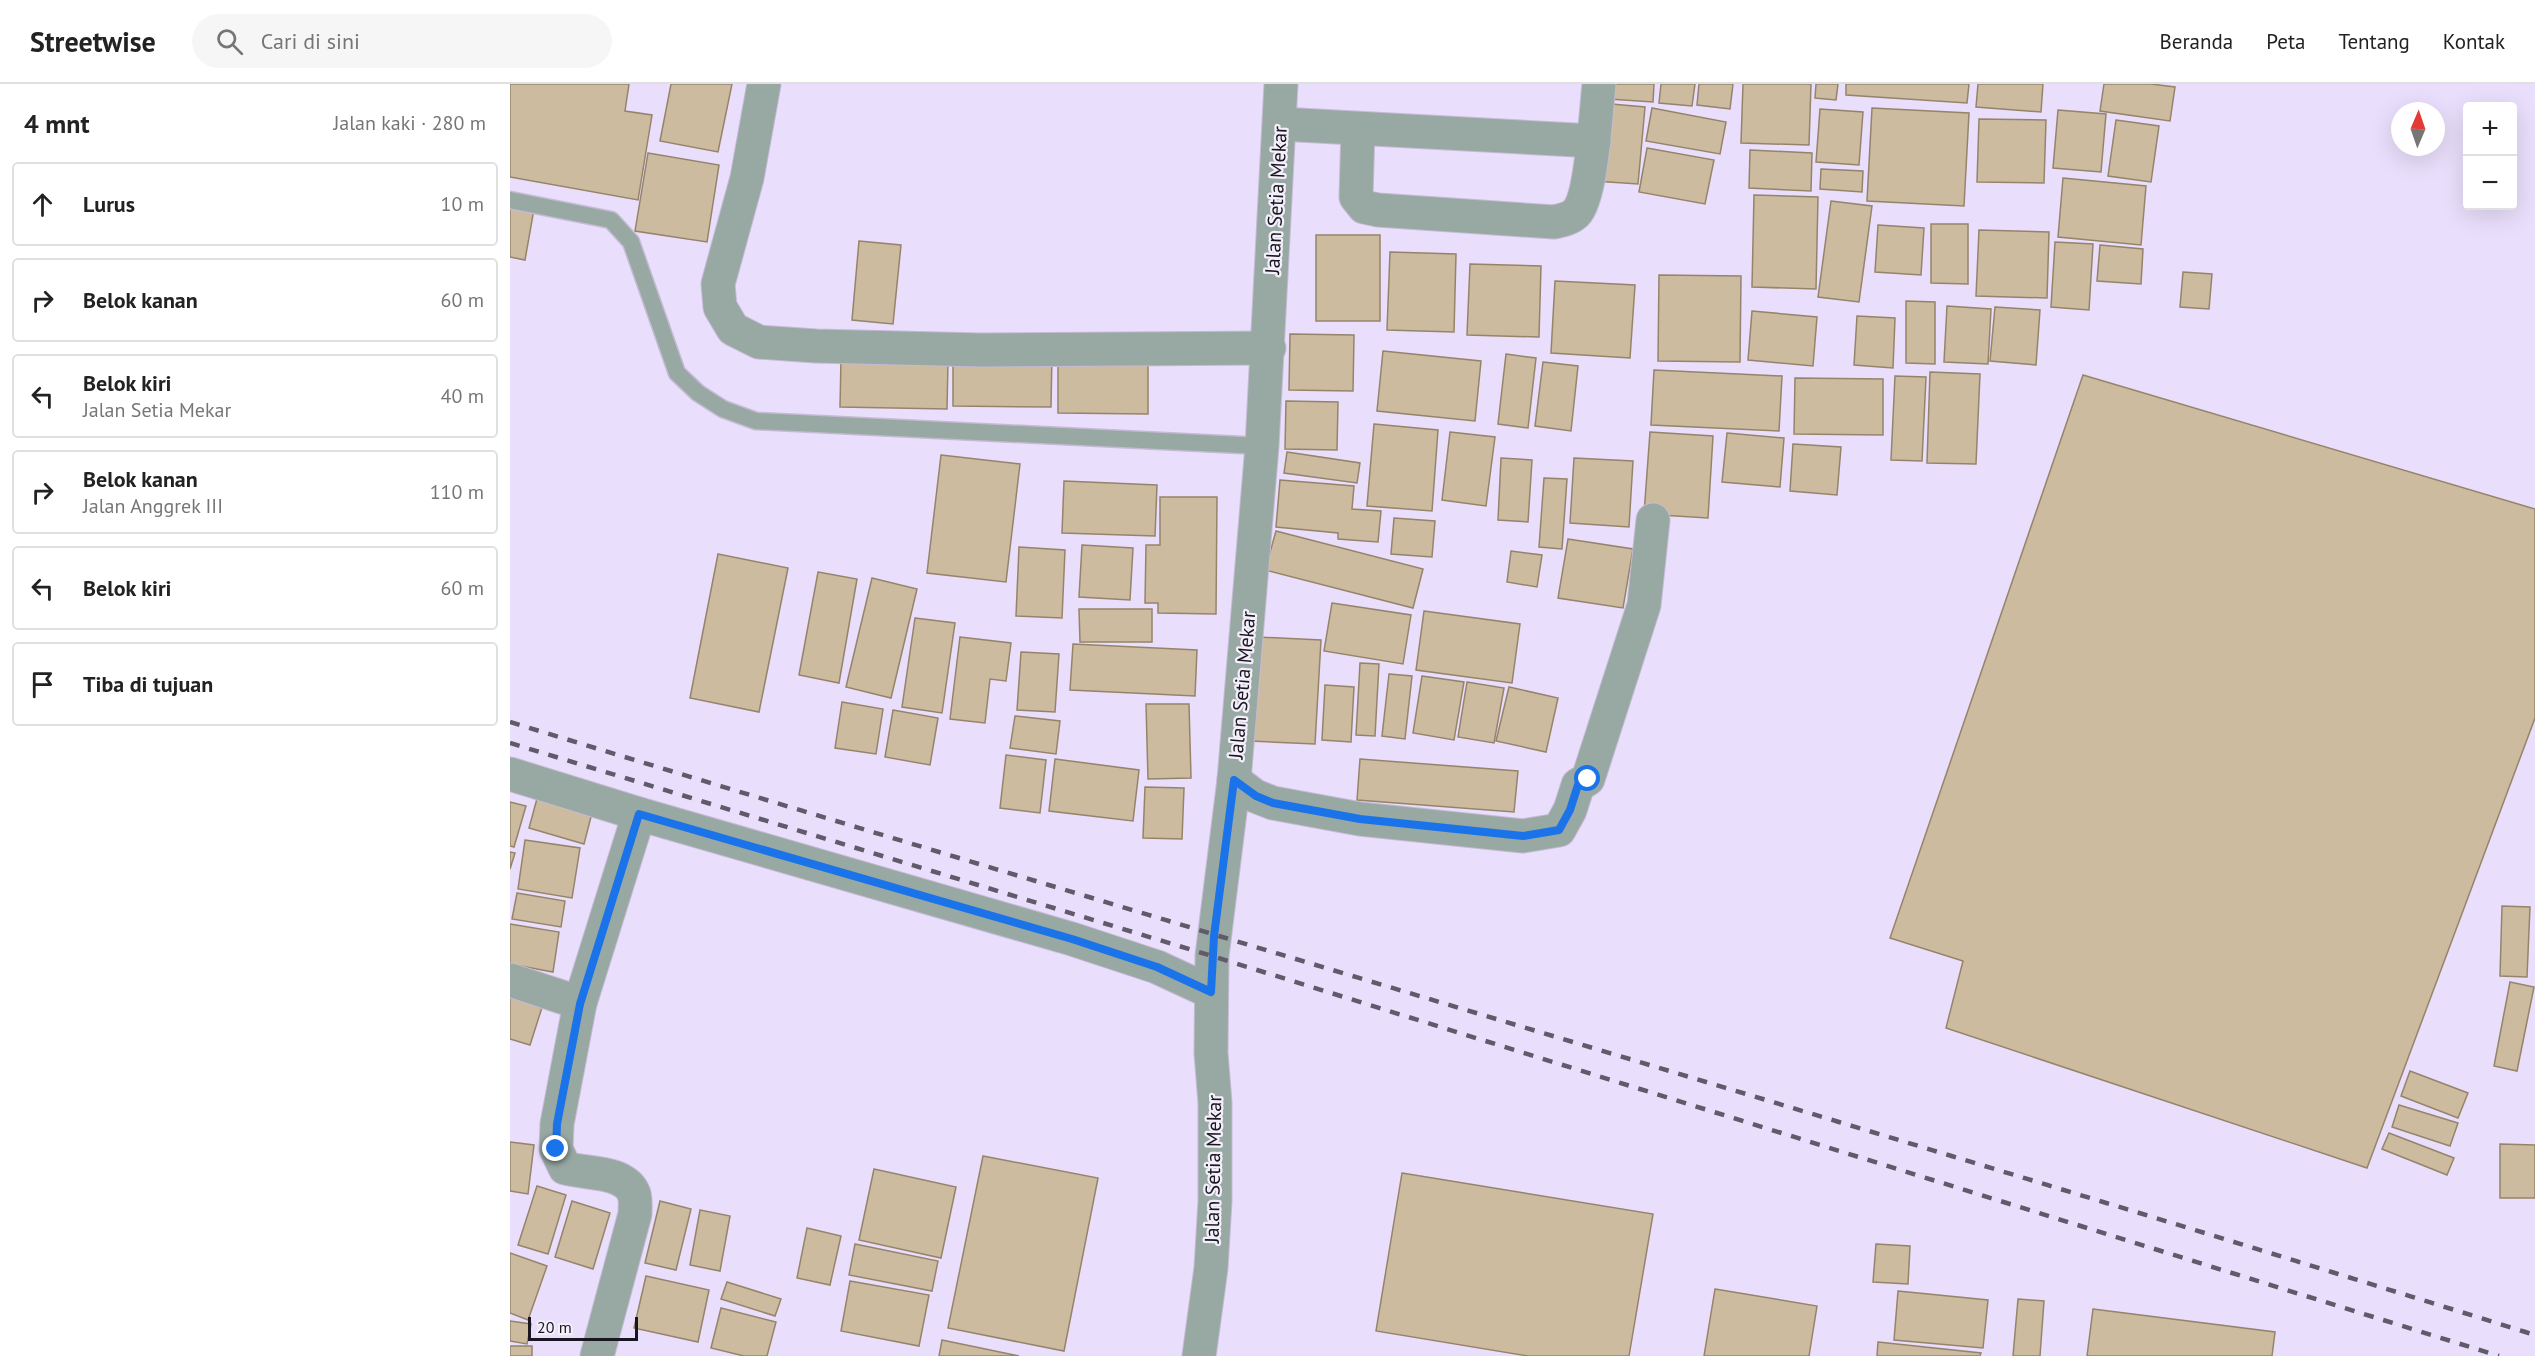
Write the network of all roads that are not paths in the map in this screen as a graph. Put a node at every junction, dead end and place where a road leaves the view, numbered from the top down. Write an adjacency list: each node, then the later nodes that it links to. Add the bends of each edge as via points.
1 (764, 84): 8 (street, via 747,178 718,284 720,307 733,329 759,342 816,346 981,350)
2 (1281, 84): 4 (street, Jalan Setia Mekar)
3 (1599, 84): 6 (street)
4 (1280, 124): 5 (street); 8 (street, Jalan Setia Mekar)
5 (1358, 129): 6 (street); 6 (street, via 1356,197 1364,207 1554,222 1577,212)
6 (1594, 141)
7 (510, 200): 9 (lane, via 611,220 632,242 677,373 723,409 756,421)
8 (1269, 348): 9 (street, Jalan Setia Mekar)
9 (1262, 446): 12 (street, Jalan Setia Mekar)
10 (1653, 520): 12 (street, via 1644,605 1588,779 1578,785 1559,830 1523,836 1360,819 1273,803)
11 (510, 774): 13 (street)
12 (1234, 780): 15 (street, Jalan Setia Mekar, via 1214,936)
13 (639, 814): 15 (street, via 1072,939 1157,967); 16 (street)
14 (510, 980): 16 (street)
15 (1211, 992): 18 (street, Jalan Setia Mekar, via 1215,1201)
16 (580, 1004): 17 (street, via 557,1124 556,1149 565,1168 607,1175 625,1183 634,1194 635,1214)
17 (597, 1356)
18 (1199, 1356)

